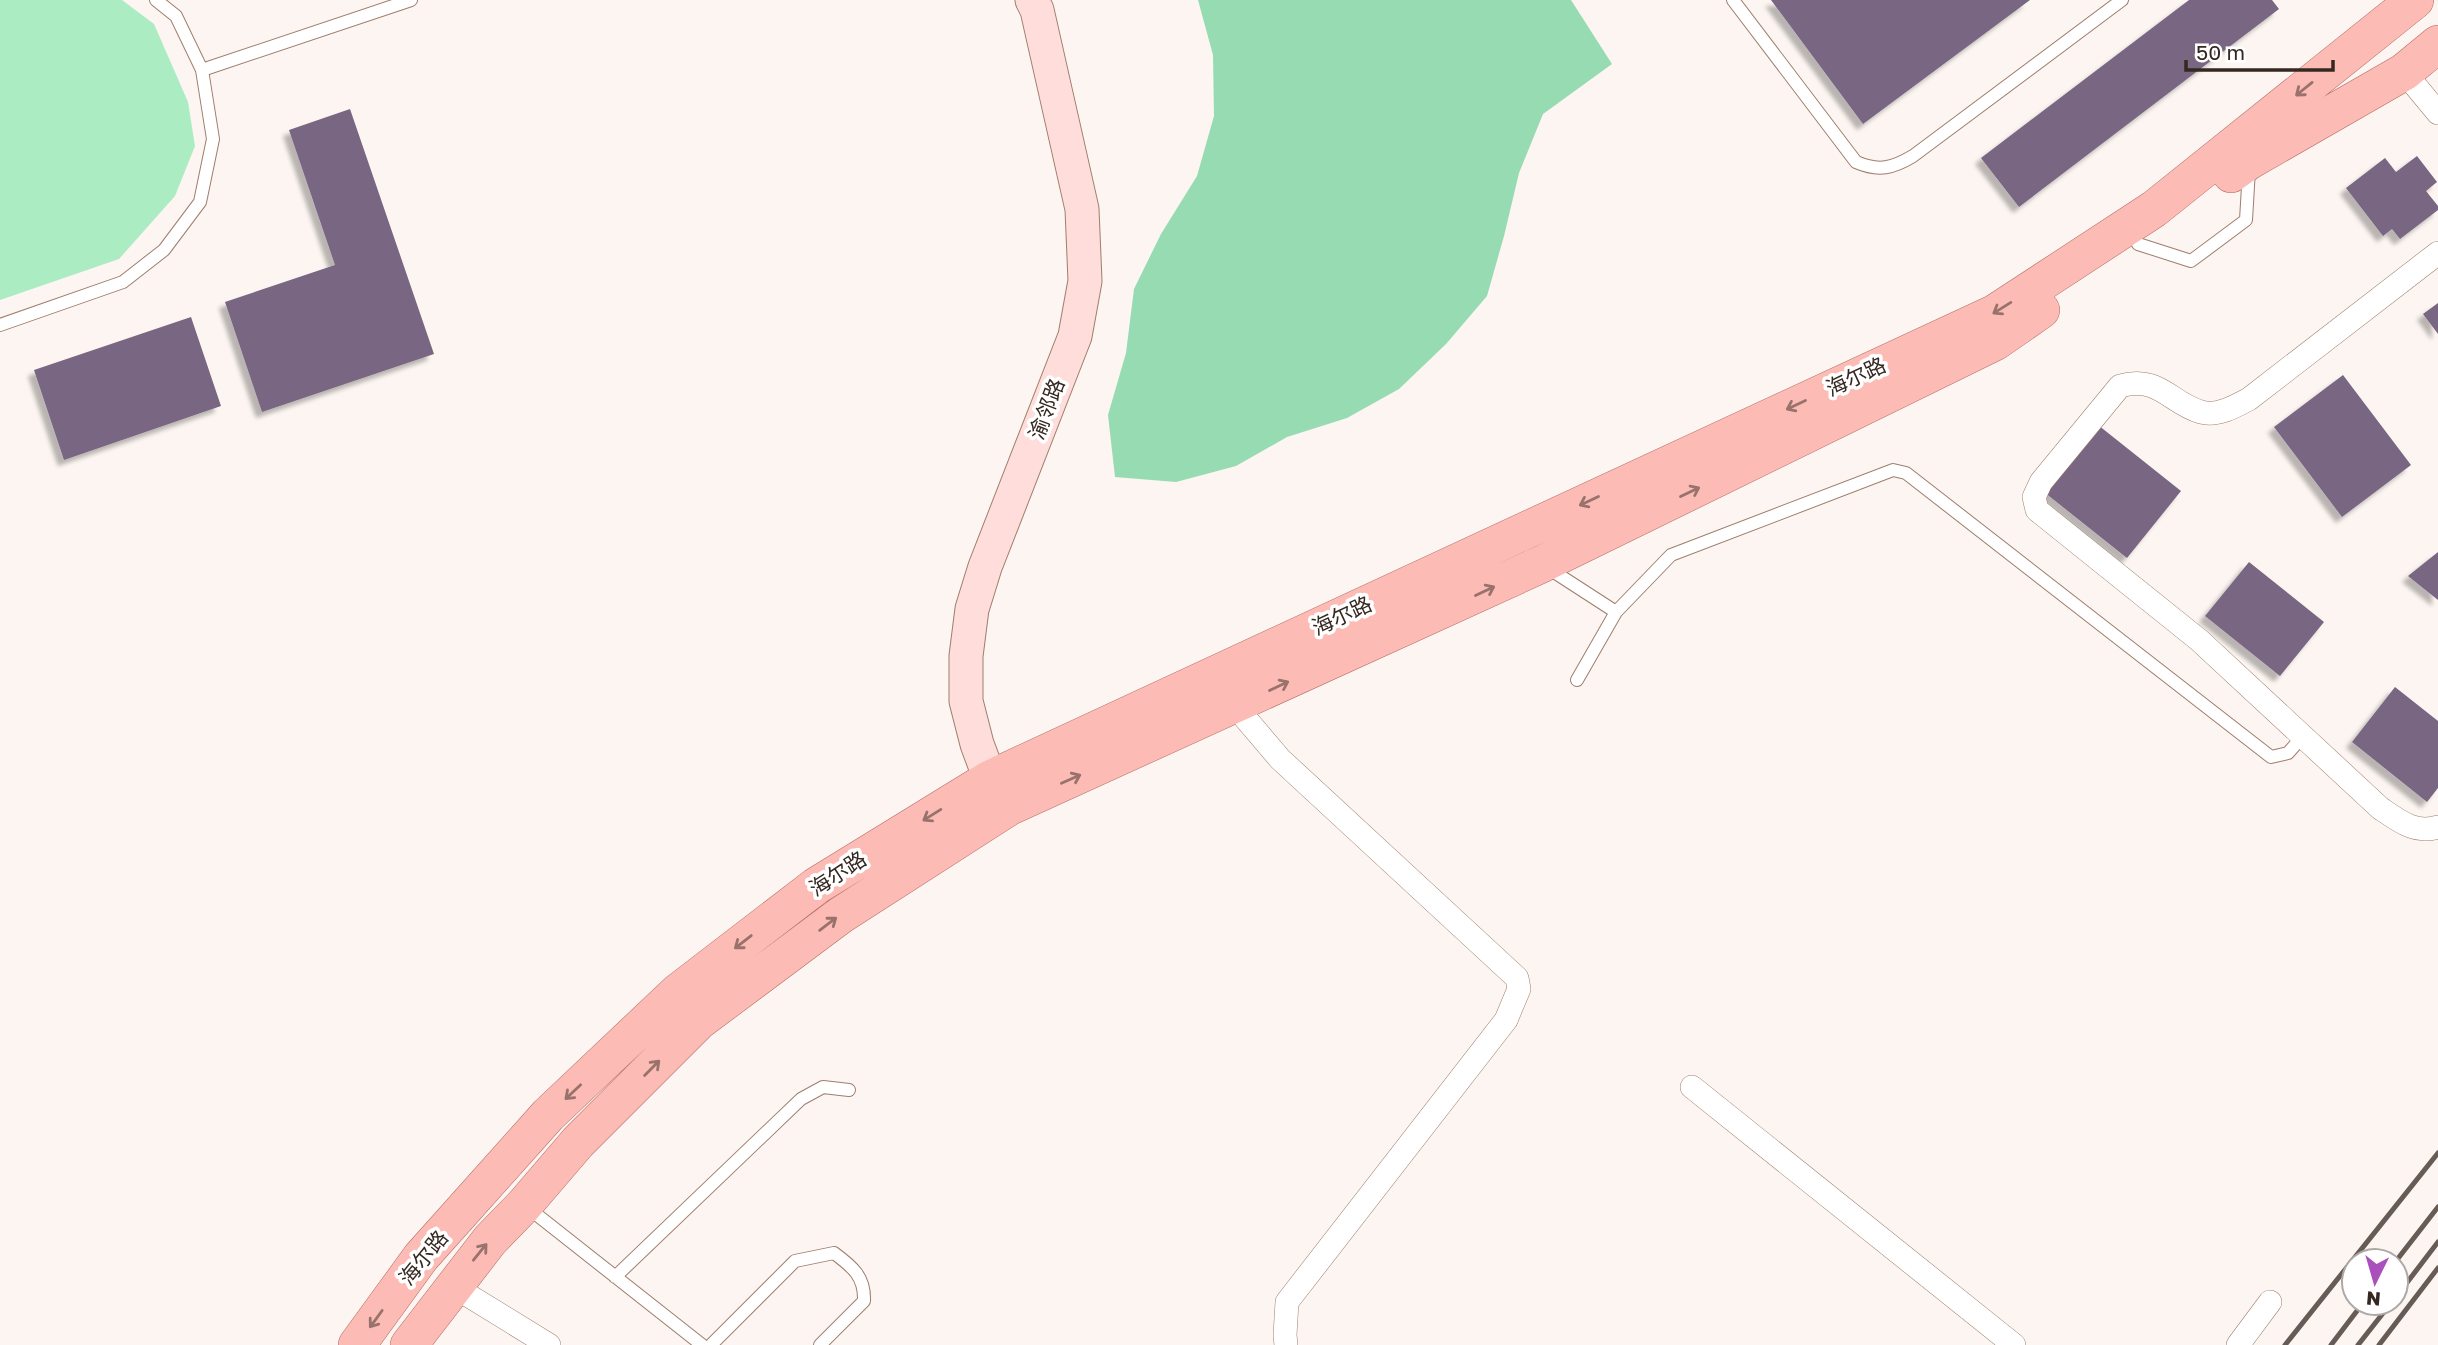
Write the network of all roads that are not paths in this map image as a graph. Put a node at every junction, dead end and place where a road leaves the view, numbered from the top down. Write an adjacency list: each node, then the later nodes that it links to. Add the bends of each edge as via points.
1 (156, 0): 8 (lane, via 176,16)
2 (411, 0): 8 (lane)
3 (1032, 0): 18 (main road, 渝邻路, via 1082,209 1085,281 1075,336 972,609 966,701 977,744)
4 (1733, 0): 5 (lane, via 1856,162 1881,169 1913,156)
5 (2122, 0)
6 (2415, 0): 18 (main road, 海尔路, one-way to 18, via 2154,209 1995,313)
7 (2438, 44): 9 (main road, 海尔路)
8 (202, 70): 12 (lane, via 213,139 200,202 164,250 123,282)
9 (2404, 72): 10 (street); 13 (main road, 海尔路, one-way to 9, via 1996,342 2249,161)
10 (2438, 113)
11 (2438, 254): 17 (street, via 2231,409 2204,413 2146,384 2120,386 2041,482 2034,497 2037,510 2199,640)
12 (0, 325)
13 (1542, 564): 14 (lane); 16 (main road, 海尔路, one-way to 13)
14 (1616, 612): 15 (lane); 17 (lane, via 1671,555 1893,470 1906,473 2271,757 2288,753)
15 (1577, 680)
16 (1235, 706): 18 (main road, 海尔路, one-way to 16); 32 (street, via 1280,759 1517,978 1519,989 1506,1020 1287,1302)
17 (2302, 736): 19 (street, via 2407,827)
18 (999, 793): 22 (main road, 海尔路, one-way to 18, via 578,1142 699,1021); 26 (main road, 海尔路, one-way to 26, via 816,886 678,992 548,1115 422,1257)
19 (2438, 827)
20 (1692, 1087): 33 (street)
21 (849, 1090): 23 (lane, via 822,1087 801,1100)
22 (524, 1205): 23 (lane); 24 (main road, 海尔路, one-way to 22)
23 (615, 1277): 29 (lane)
24 (453, 1286): 27 (main road, 海尔路); 28 (street)
25 (2270, 1302): 34 (street)
26 (357, 1345)
27 (409, 1345)
28 (549, 1345)
29 (702, 1345)
30 (711, 1345): 31 (lane, via 795,1261 834,1253 855,1268 864,1286 864,1301)
31 (820, 1345)
32 (1286, 1345)
33 (2014, 1345)
34 (2238, 1345)

